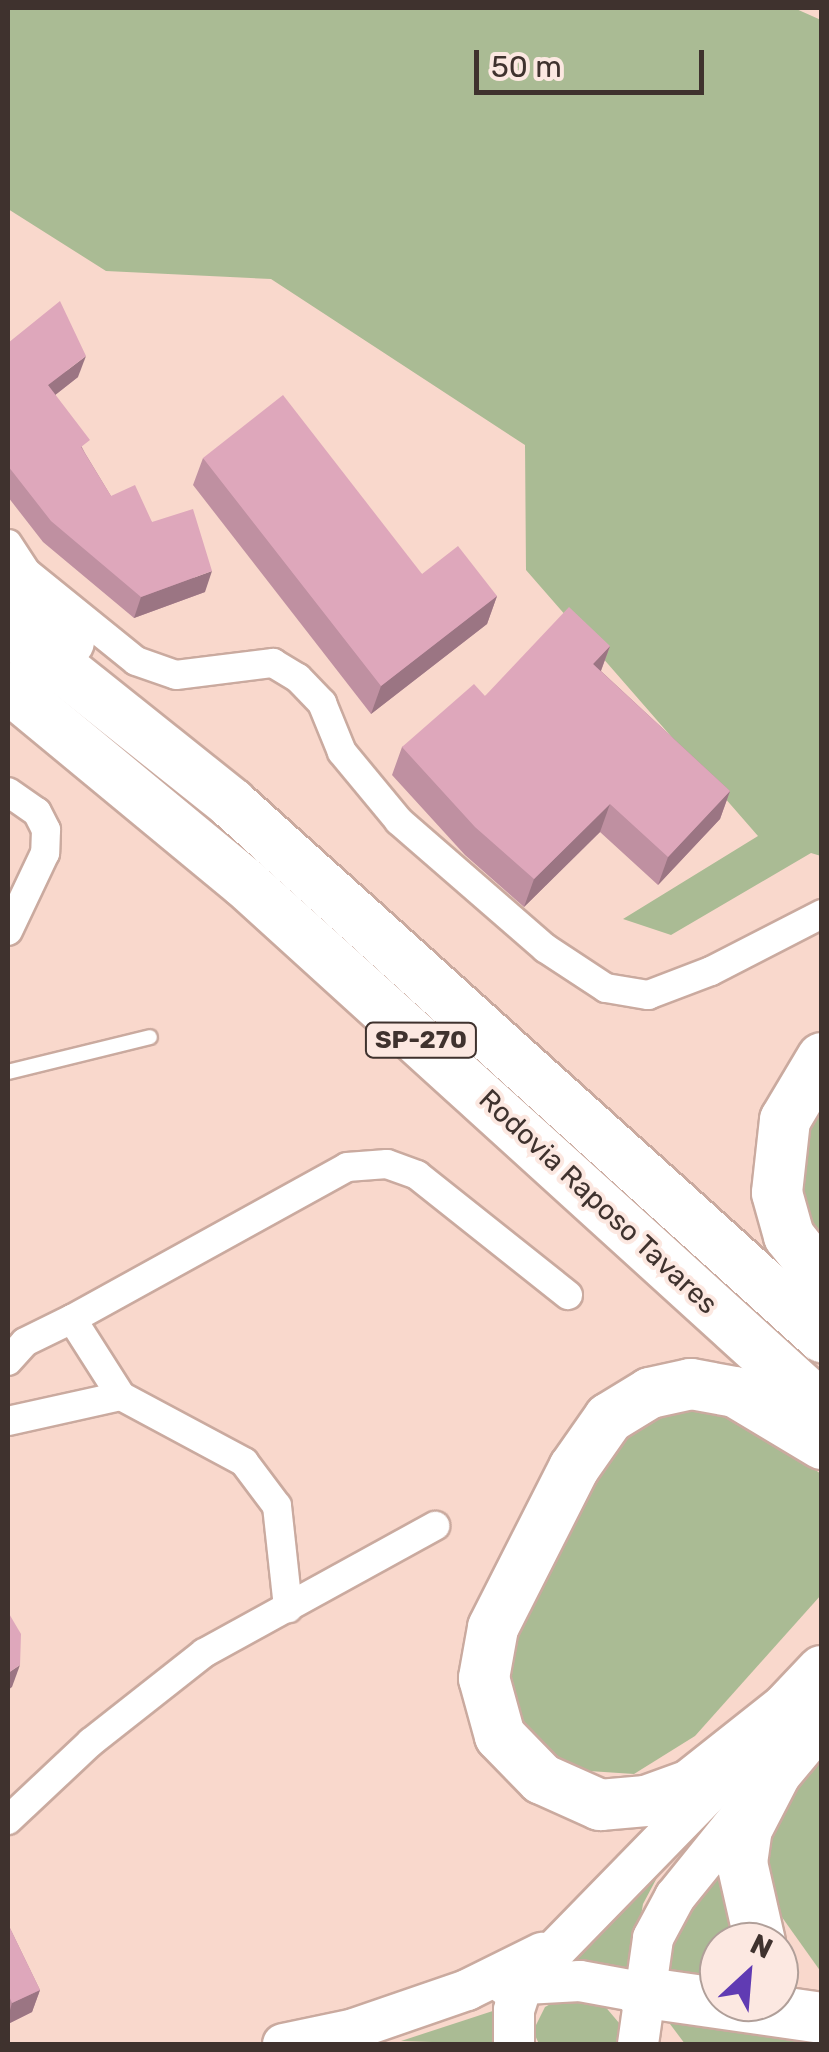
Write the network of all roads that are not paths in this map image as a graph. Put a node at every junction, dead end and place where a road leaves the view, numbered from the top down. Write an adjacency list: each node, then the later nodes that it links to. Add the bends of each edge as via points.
1 (8, 544): 7 (street, via 26,572 136,661 176,675 273,663 298,678 322,703 342,752 399,821 545,948 606,988 648,995)
2 (8, 590): 6 (highway, via 181,736)
3 (8, 632): 6 (highway, Rodovia Raposo Tavares / SP-270)
4 (8, 687): 20 (highway, Rodovia Raposo Tavares / SP-270, via 244,882)
5 (8, 792): 8 (street, via 37,812 46,830 45,852)
6 (231, 803): 9 (highway, Rodovia Raposo Tavares / SP-270)
7 (822, 914)
8 (8, 931)
9 (391, 943): 14 (highway); 17 (highway, Rodovia Raposo Tavares / SP-270, via 650,1188)
10 (150, 1037): 12 (lane)
11 (822, 1058): 13 (highway, via 785,1120 777,1193 789,1236)
12 (8, 1072)
13 (822, 1278)
14 (822, 1293)
15 (568, 1295): 16 (street, via 417,1175 387,1164 346,1167)
16 (72, 1320): 18 (street, via 24,1342); 19 (street)
17 (822, 1337)
18 (8, 1361)
19 (121, 1396): 21 (street); 24 (street, via 244,1462 277,1506)
20 (822, 1407)
21 (8, 1421)
22 (822, 1444): 26 (highway, via 735,1392 691,1384 650,1393 609,1418 574,1468 493,1628 484,1678 500,1736 542,1779 600,1804 646,1801 690,1785)
23 (435, 1526): 24 (street)
24 (288, 1608): 28 (street, via 204,1653 91,1742)
25 (822, 1671): 26 (highway)
26 (804, 1713): 27 (highway); 30 (main road)
27 (776, 1772): 29 (highway, via 747,1828 742,1863); 34 (main road, via 675,1897 652,1938)
28 (8, 1820)
29 (755, 1922)
30 (550, 1949): 31 (main road); 33 (main road)
31 (523, 1983): 33 (main road); 34 (main road, via 580,1981); 38 (main road)
32 (799, 1989): 35 (highway)
33 (467, 1990): 37 (main road, via 354,2029)
34 (640, 1992): 36 (highway); 39 (main road)
35 (822, 2009)
36 (822, 2018)
37 (283, 2044)
38 (514, 2044)
39 (638, 2044)

